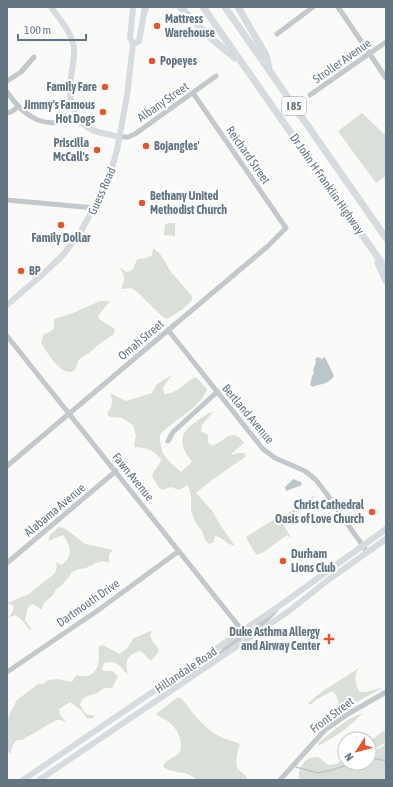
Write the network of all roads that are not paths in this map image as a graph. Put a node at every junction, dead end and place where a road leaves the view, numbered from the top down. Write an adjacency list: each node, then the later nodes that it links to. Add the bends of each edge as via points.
1 (51, 7): 25 (main road, via 70,35 74,47 69,92 70,103)
2 (132, 7): 12 (main road, Guess Road, via 130,38)
3 (180, 7): 15 (highway)
4 (203, 7): 15 (highway, Dr John H Franklin Highway / I 85)
5 (224, 7): 16 (highway, I 85)
6 (238, 7): 16 (highway, via 266,55)
7 (313, 7): 10 (street)
8 (338, 7): 13 (street)
9 (145, 8): 12 (main road, Guess Road, via 139,40)
10 (278, 34)
11 (386, 42): 13 (street, Stroller Avenue)
12 (133, 44): 26 (main road, Guess Road)
13 (370, 54): 18 (street); 22 (street, Stroller Avenue)
14 (34, 57): 19 (street, via 26,68)
15 (246, 68): 31 (highway, Dr John H Franklin Highway / I 85)
16 (270, 72): 30 (highway, I 85)
17 (216, 76): 21 (street, Albany Street)
18 (386, 78)
19 (7, 81)
20 (7, 92): 23 (street)
21 (193, 93): 26 (street, Albany Street, via 135,134); 29 (street, Reichard Street)
22 (310, 95)
23 (18, 107): 24 (street); 25 (street, via 29,116 50,123 63,122)
24 (7, 113)
25 (77, 116): 26 (main road, via 93,130)
26 (119, 137): 28 (main road, Guess Road, via 111,172)
27 (7, 200): 28 (street)
28 (95, 208): 34 (main road, Guess Road, via 63,255)
29 (286, 228): 35 (street, Omah Street, via 279,237)
30 (385, 236)
31 (368, 244): 32 (highway, I 85); 33 (highway)
32 (386, 269)
33 (386, 281)
34 (7, 305)
35 (168, 330): 37 (street, Bertland Avenue); 38 (street, Omah Street)
36 (7, 336): 38 (street, Fawn Avenue)
37 (217, 392): 39 (street, via 173,432); 44 (street, Bertland Avenue, via 263,449 275,458 305,471 319,483)
38 (70, 414): 40 (street, Omah Street); 41 (street, Fawn Avenue)
39 (168, 441)
40 (7, 466)
41 (116, 471): 45 (street, Fawn Avenue); 47 (street, Alabama Avenue)
42 (386, 529): 44 (main road, Hillandale Road)
43 (386, 539): 46 (main road, Hillandale Road)
44 (362, 545): 46 (street, Bertland Avenue); 48 (main road, Hillandale Road)
45 (179, 550): 49 (street, Fawn Avenue); 53 (street, Dartmouth Drive)
46 (367, 552): 50 (main road, Hillandale Road)
47 (7, 563)
48 (282, 604): 49 (main road, Hillandale Road); 50 (street, via 250,632)
49 (242, 631): 51 (main road, Hillandale Road); 52 (street, via 241,637 225,648)
50 (247, 639): 52 (main road, Hillandale Road)
51 (212, 652): 54 (street, via 202,664 180,679); 56 (main road, Hillandale Road)
52 (218, 659): 54 (main road, Hillandale Road)
53 (7, 672)
54 (180, 685): 57 (main road, Hillandale Road)
55 (386, 692): 58 (street, Front Street, via 325,730)
56 (23, 780)
57 (39, 780)
58 (280, 780)

